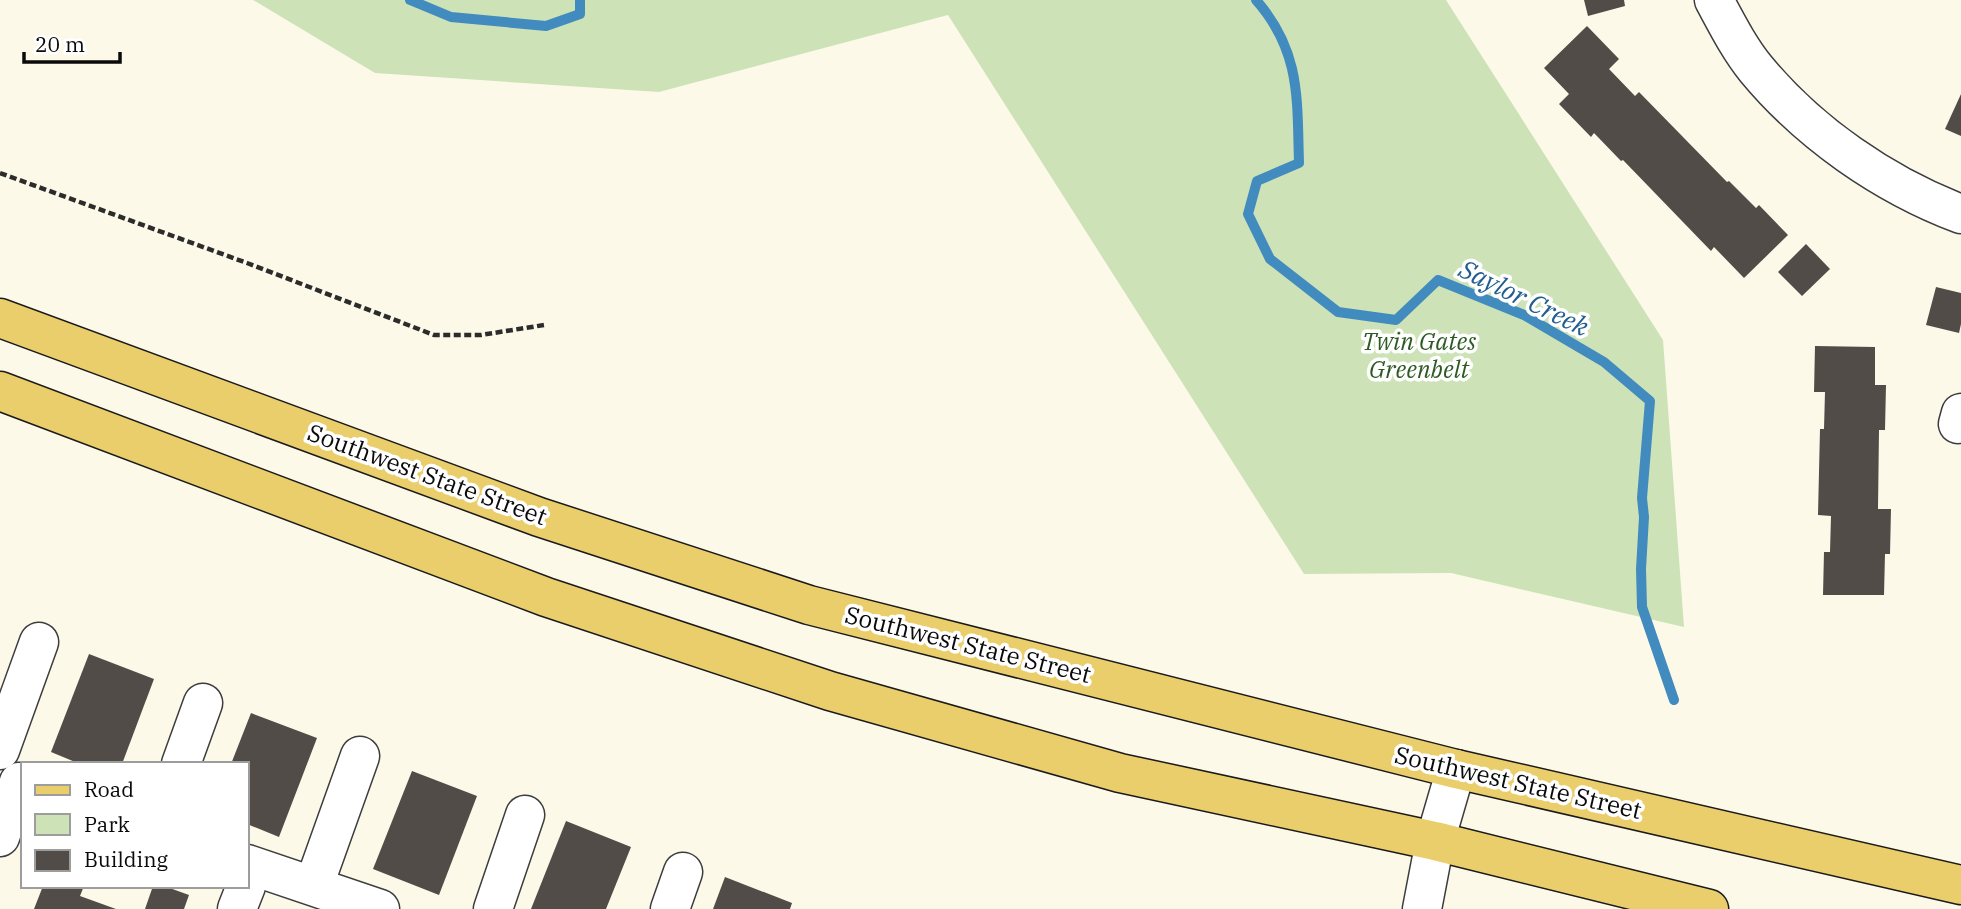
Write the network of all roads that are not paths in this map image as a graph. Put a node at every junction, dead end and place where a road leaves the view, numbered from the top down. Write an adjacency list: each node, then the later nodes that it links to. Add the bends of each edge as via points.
1 (1714, 0): 2 (street, via 1756,68 1828,138 1917,195)
2 (1961, 214)
3 (0, 318): 10 (main road, Southwest State Street, via 540,517 809,605)
4 (0, 391): 14 (main road, via 546,597 830,691 1120,773)
5 (39, 642): 7 (street)
6 (204, 703): 9 (street)
7 (0, 750)
8 (360, 756): 17 (street)
9 (182, 762)
10 (1456, 769): 14 (street); 18 (main road, Southwest State Street)
11 (14, 780): 13 (street)
12 (525, 815): 22 (street)
13 (0, 837)
14 (1435, 841): 24 (street); 25 (main road)
15 (683, 872): 23 (street)
16 (248, 875): 17 (street)
17 (314, 885): 21 (street)
18 (1961, 885)
19 (244, 888): 20 (street)
20 (237, 909)
21 (380, 909)
22 (493, 909)
23 (670, 909)
24 (1422, 909)
25 (1709, 909)

